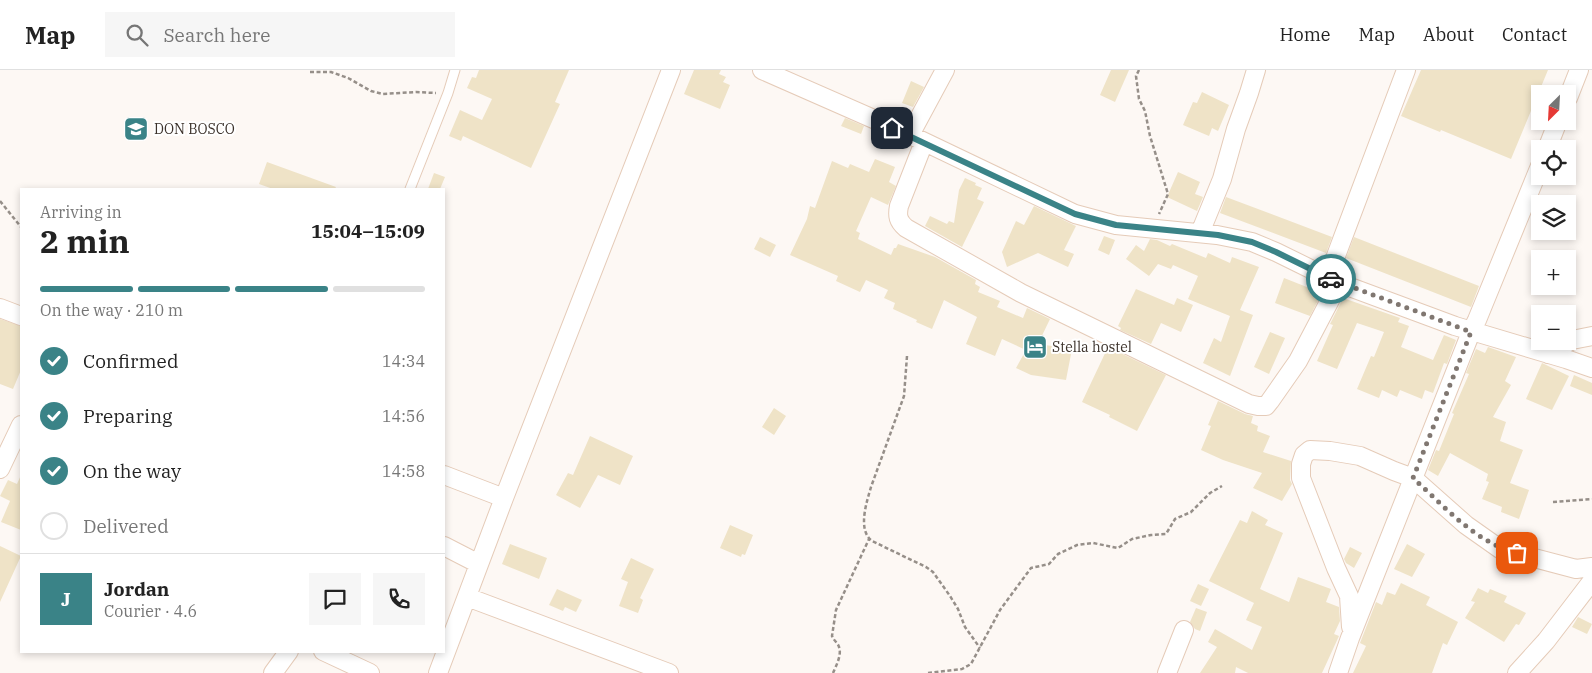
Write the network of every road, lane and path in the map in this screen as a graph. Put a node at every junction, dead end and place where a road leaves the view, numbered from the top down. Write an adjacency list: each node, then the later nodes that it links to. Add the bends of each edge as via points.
1 (455, 70): 11 (lane)
2 (671, 70): 32 (street)
3 (762, 70): 12 (street)
4 (945, 70): 12 (street)
5 (1139, 70): 17 (path, via 1136,76 1139,99 1146,111 1150,136 1168,194)
6 (1256, 70): 18 (street, via 1222,179)
7 (1406, 70): 19 (street)
8 (1579, 70): 10 (street)
9 (310, 72): 11 (path, via 331,72 383,94)
10 (1573, 85)
11 (448, 93): 14 (lane)
12 (917, 138): 17 (street, via 1075,214 1116,225); 19 (street, via 899,206 900,222 906,228 1021,293 1249,404 1266,406 1298,361)
13 (1532, 185): 22 (street)
14 (410, 188)
15 (0, 201): 16 (path)
16 (20, 226)
17 (1152, 229): 18 (street)
18 (1200, 233): 19 (street, via 1252,242)
19 (1333, 280): 22 (street)
20 (0, 308): 21 (street)
21 (20, 316)
22 (1471, 332): 24 (street); 30 (street)
23 (1592, 336): 24 (street, via 1572,340)
24 (1548, 354): 26 (street)
25 (907, 356): 35 (path, via 904,396 867,499 864,526)
26 (1592, 368)
27 (20, 426): 28 (street)
28 (0, 468)
29 (445, 475): 32 (street)
30 (1413, 478): 38 (street, via 1466,525 1500,549 1576,569); 42 (street); 42 (street, via 1360,456 1330,450 1310,450 1304,454 1301,478 1349,596)
31 (1222, 486): 43 (path, via 1210,492 1191,512 1175,519 1166,534 1132,539 1118,548 1093,543 1077,545 1058,554 1049,564 1031,568 1000,610)
32 (504, 498): 37 (street)
33 (1592, 499): 34 (path)
34 (1553, 502)
35 (868, 539): 43 (path, via 933,572); 50 (path, via 836,610 832,636 840,652)
36 (445, 547): 37 (street)
37 (479, 564): 40 (street)
38 (1592, 567)
39 (1592, 581): 54 (street)
40 (467, 597): 48 (street); 49 (street)
41 (1184, 630): 52 (street)
42 (1350, 638): 53 (street)
43 (980, 648): 51 (path, via 967,667)
44 (288, 653): 46 (street)
45 (327, 653): 47 (street)
46 (273, 673)
47 (370, 673)
48 (438, 673)
49 (669, 673)
50 (833, 673)
51 (928, 673)
52 (1167, 673)
53 (1338, 673)
54 (1517, 673)

